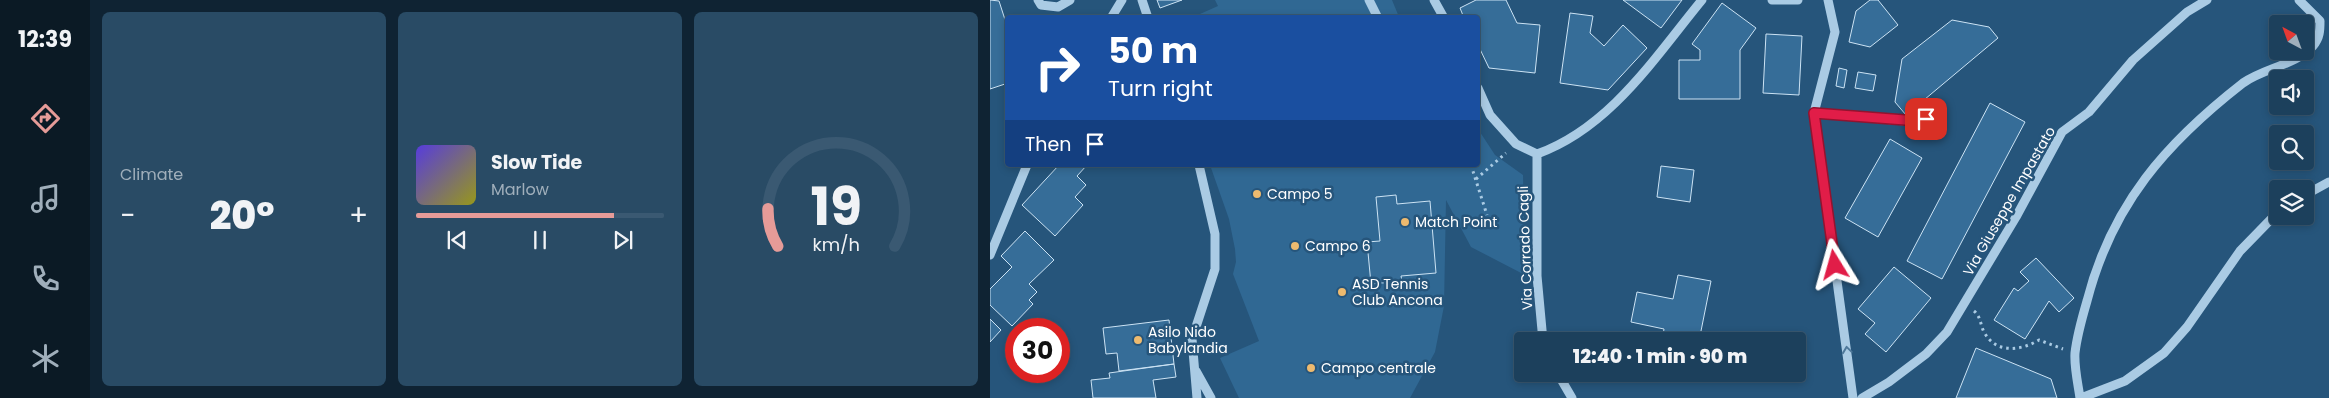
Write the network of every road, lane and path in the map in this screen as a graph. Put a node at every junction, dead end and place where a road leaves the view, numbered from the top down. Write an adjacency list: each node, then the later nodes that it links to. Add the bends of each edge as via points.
1 (1038, 0): 2 (street, via 1041,5 1058,7)
2 (1070, 0)
3 (1122, 0): 13 (street)
4 (1142, 0): 14 (street)
5 (1369, 0): 15 (street)
6 (1434, 0): 16 (street)
7 (1702, 0): 22 (street, via 1615,105 1559,146)
8 (1772, 0): 9 (street)
9 (1798, 0)
10 (1828, 0): 19 (street, via 1835,32)
11 (2207, 0): 41 (street, Via Giuseppe Impastato, via 2187,12 2133,60 2089,112 2062,132 1947,332 1926,354)
12 (2299, 0): 17 (street, via 2320,21)
13 (1112, 15)
14 (1147, 15)
15 (1376, 15)
16 (1442, 15)
17 (2325, 34): 34 (street, via 2298,56 2254,76 2208,110 2159,160 2128,201 2106,242 2088,297)
18 (1480, 92): 21 (street, via 1490,115)
19 (1814, 113): 20 (street); 40 (street, one-way to 19)
20 (1926, 119)
21 (1516, 144): 22 (street); 26 (path)
22 (1537, 154): 33 (street, Via Corrado Cagli, via 1537,276)
23 (1026, 167): 31 (street)
24 (1199, 167): 35 (street, via 1215,234 1215,269 1192,339)
25 (1472, 167): 26 (path)
26 (1476, 179): 29 (path)
27 (2329, 182): 28 (street)
28 (2314, 190)
29 (1487, 215)
30 (2269, 221): 42 (street, via 2240,251 2187,327 2164,353 2125,381)
31 (990, 255)
32 (1978, 314): 34 (path, via 1982,330 1996,345 2012,350 2039,340)
33 (1542, 332)
34 (2075, 354): 42 (street)
35 (1194, 368): 37 (street); 38 (street)
36 (1563, 382): 39 (street)
37 (1197, 398)
38 (1211, 398)
39 (1572, 398)
40 (1853, 398)
41 (1862, 398)
42 (2081, 398)

